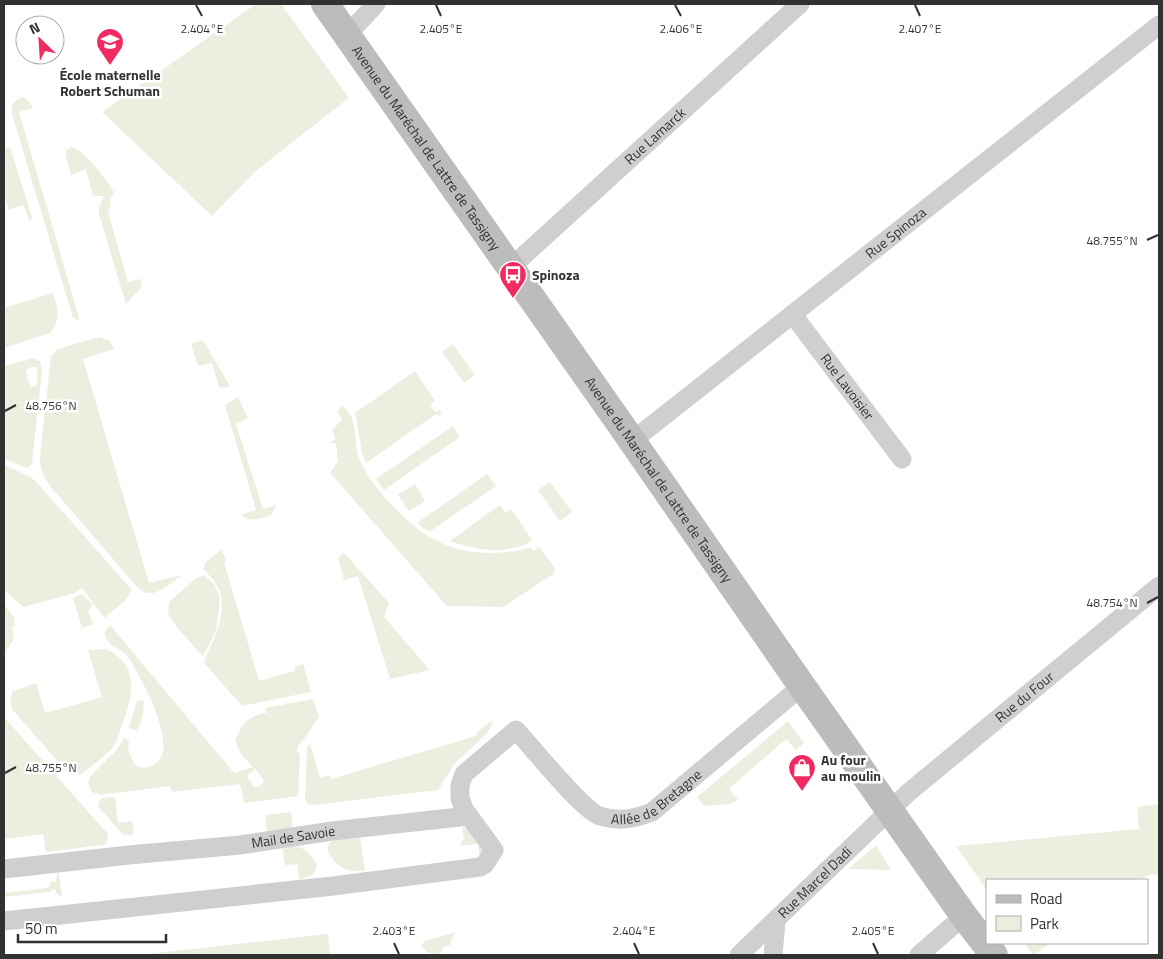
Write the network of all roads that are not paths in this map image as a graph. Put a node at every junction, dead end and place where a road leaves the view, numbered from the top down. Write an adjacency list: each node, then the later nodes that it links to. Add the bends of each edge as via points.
1 (325, 4): 5 (street, Avenue du Maréchal de Lattre de Tassigny)
2 (376, 4): 5 (street)
3 (800, 4): 6 (street, Rue Lamarck)
4 (1159, 26): 7 (street, Rue Spinoza)
5 (347, 35): 6 (street, Avenue du Maréchal de Lattre de Tassigny)
6 (510, 268): 8 (street, Avenue du Maréchal de Lattre de Tassigny)
7 (793, 316): 8 (street, Rue Spinoza); 9 (street, Rue Lavoisier)
8 (632, 441): 11 (street, Avenue du Maréchal de Lattre de Tassigny)
9 (902, 459)
10 (1159, 586): 12 (street, Rue du Four)
11 (802, 686): 12 (street, Avenue du Maréchal de Lattre de Tassigny); 13 (street, Allée de Bretagne, via 652,812 633,819 598,816 584,805 516,730 461,779 461,804)
12 (890, 810): 15 (street, Avenue du Maréchal de Lattre de Tassigny); 17 (street, Rue Marcel Dadi)
13 (469, 816): 14 (street, Mail de Savoie, via 240,845); 16 (street, via 494,850 480,867)
14 (4, 869)
15 (964, 916): 20 (street); 21 (street, Avenue du Maréchal de Lattre de Tassigny)
16 (4, 921)
17 (776, 921): 18 (street, Rue Marcel Dadi); 19 (street)
18 (740, 955)
19 (773, 955)
20 (919, 955)
21 (994, 955)

